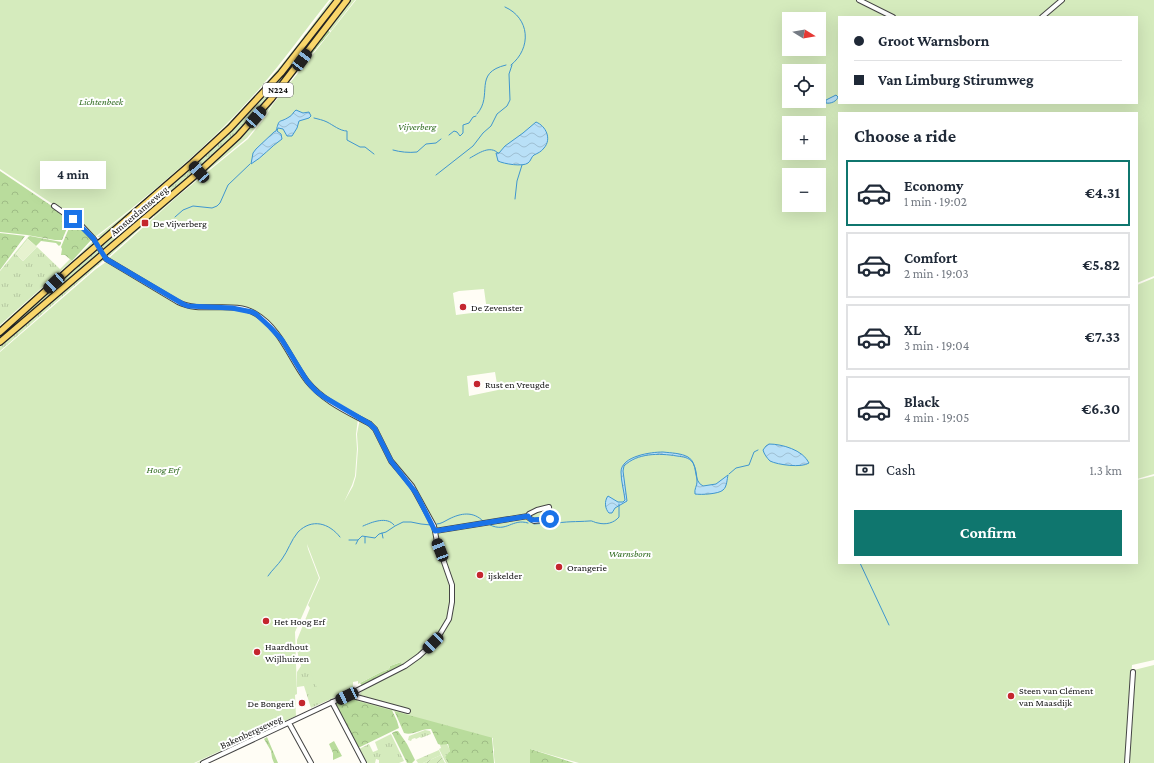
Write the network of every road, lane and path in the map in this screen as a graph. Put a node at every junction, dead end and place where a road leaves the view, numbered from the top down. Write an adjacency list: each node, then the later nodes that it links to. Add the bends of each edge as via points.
1 (338, 0): 7 (main road, Amsterdamseweg / N224, via 264,92)
2 (347, 0): 8 (main road, Amsterdamseweg / N224, via 266,105 238,136)
3 (858, 0): 5 (street)
4 (1062, 0): 6 (street)
5 (891, 16)
6 (1043, 16)
7 (192, 163): 8 (street); 10 (main road, Amsterdamseweg / N224)
8 (199, 172): 11 (main road, Amsterdamseweg / N224)
9 (54, 206): 10 (street, Bakenbergseweg, via 81,225)
10 (98, 245): 11 (street, Bakenbergseweg); 12 (main road, Amsterdamseweg / N224)
11 (103, 253): 13 (main road, Amsterdamseweg / N224); 15 (street, Bakenbergseweg, via 107,260 186,306 232,308 252,312 260,317 282,340 316,391 375,429 391,461 416,493)
12 (0, 332)
13 (0, 342)
14 (528, 516): 14 (street, via 537,510 549,507 550,519 531,520); 15 (street)
15 (435, 531): 17 (street, Bakenbergseweg, via 452,585 449,620 439,636 415,659)
16 (1133, 672): 26 (street)
17 (360, 689): 18 (street, Bakenbergseweg); 19 (street)
18 (348, 695): 19 (street); 20 (street, Bakenbergseweg)
19 (359, 697): 21 (street)
20 (332, 702): 22 (street, Bakenbergseweg); 25 (street)
21 (408, 711)
22 (289, 723): 23 (street, Bakenbergseweg); 24 (street)
23 (203, 763)
24 (311, 763)
25 (364, 763)
26 (1128, 763)

